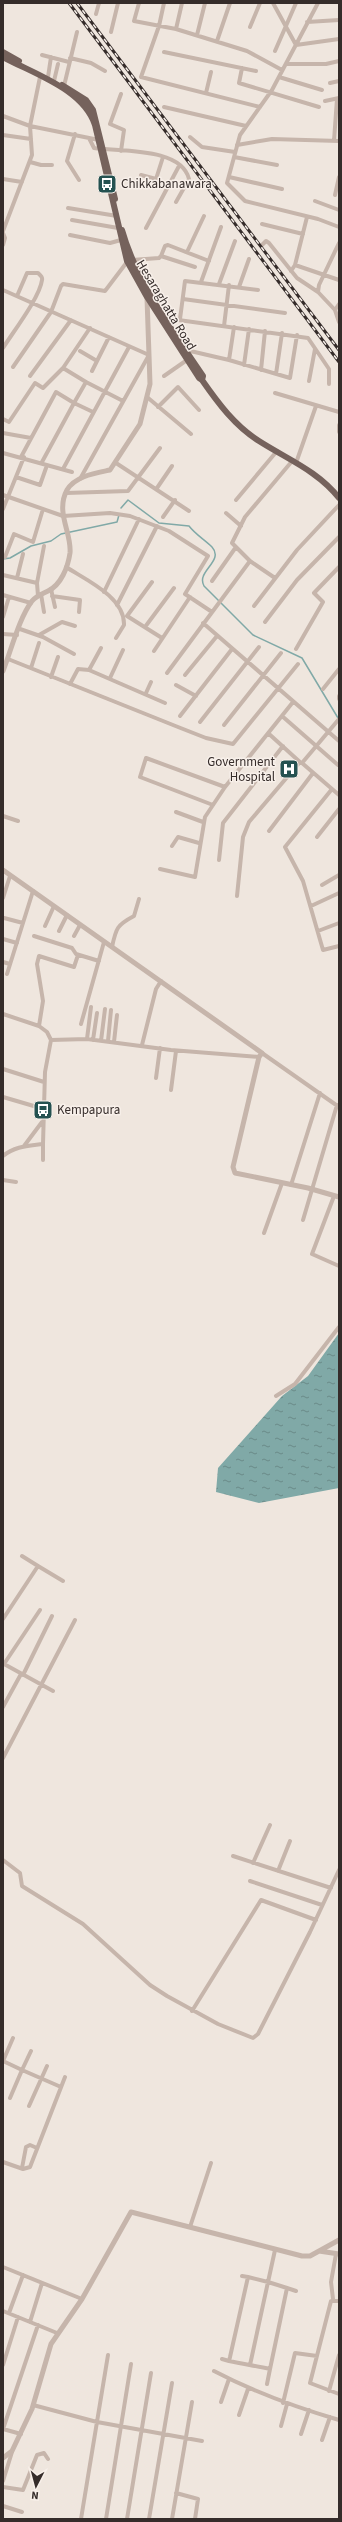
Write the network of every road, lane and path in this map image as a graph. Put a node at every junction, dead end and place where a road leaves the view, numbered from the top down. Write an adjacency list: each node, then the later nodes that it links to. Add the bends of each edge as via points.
1 (99, 3): 12 (street)
2 (118, 3): 20 (street)
3 (138, 3): 15 (street, via 134,21)
4 (164, 3): 15 (street)
5 (182, 3): 18 (street)
6 (205, 3): 21 (street)
7 (230, 3): 23 (street)
8 (260, 3): 16 (street)
9 (273, 3): 17 (street)
10 (296, 3): 17 (street)
11 (318, 3): 14 (street)
12 (96, 14)
13 (339, 20): 14 (street)
14 (307, 22): 24 (street)
15 (159, 26): 18 (street); 47 (street, via 140,77)
16 (250, 27)
17 (286, 27): 24 (street); 27 (street)
18 (176, 29): 21 (street)
19 (77, 32): 31 (street)
20 (112, 32)
21 (197, 35): 23 (street)
22 (339, 39): 24 (street)
23 (217, 41): 36 (street, via 247,51)
24 (296, 45): 34 (street)
25 (3, 52): 41 (main road)
26 (164, 52): 35 (street)
27 (275, 52)
28 (42, 55): 30 (street)
29 (3, 57): 41 (main road)
30 (51, 57): 31 (street); 41 (street)
31 (70, 60): 37 (street, via 91,63); 44 (street)
32 (339, 61): 34 (street, via 326,64)
33 (58, 64): 41 (street)
34 (286, 64): 36 (street)
35 (242, 68): 38 (street); 46 (street, via 239,82)
36 (282, 70): 40 (street)
37 (105, 71)
38 (256, 71)
39 (211, 72): 47 (street)
40 (279, 77): 45 (street); 46 (street)
41 (46, 78): 44 (main road); 55 (street); 62 (main road, via 87,108)
42 (339, 81): 43 (street)
43 (330, 83)
44 (64, 86): 62 (main road, via 86,100 93,110)
45 (322, 90)
46 (270, 92): 52 (street); 53 (street)
47 (206, 93): 52 (street)
48 (121, 94): 66 (street, via 110,124 123,128)
49 (338, 98): 50 (street); 63 (street)
50 (325, 101)
51 (164, 107): 56 (street)
52 (260, 107): 56 (street)
53 (318, 107)
54 (3, 116): 55 (street)
55 (30, 126): 57 (street); 61 (street)
56 (246, 126): 64 (street)
57 (75, 134): 60 (street); 77 (street, via 68,161)
58 (3, 135): 61 (street)
59 (190, 137): 67 (street, via 202,147)
60 (89, 138): 62 (street); 65 (street, via 91,146)
61 (31, 139): 69 (street)
62 (100, 140): 65 (main road)
63 (337, 141): 64 (street, via 272,139)
64 (237, 145): 67 (street)
65 (101, 149): 66 (street); 85 (main road)
66 (121, 151): 68 (street, via 152,153)
67 (235, 154): 71 (street); 75 (street)
68 (163, 157): 72 (street, via 173,160); 73 (street, via 156,179)
69 (30, 162): 70 (street); 78 (street)
70 (52, 165)
71 (277, 165)
72 (179, 166): 82 (street, via 185,170 189,179); 93 (street)
73 (141, 175)
74 (339, 177): 80 (street)
75 (229, 178): 79 (street); 87 (street, via 228,183 241,199)
76 (3, 179): 78 (street)
77 (79, 180)
78 (22, 182): 94 (street)
79 (282, 189)
80 (334, 195)
81 (315, 201): 84 (street)
82 (176, 202)
83 (68, 208): 85 (street)
84 (339, 210)
85 (117, 216): 92 (main road, Hesaraghatta Road); 105 (main road)
86 (204, 216): 102 (street)
87 (306, 216): 91 (street); 95 (street)
88 (72, 220): 92 (street)
89 (262, 224): 95 (street)
90 (222, 227): 106 (street)
91 (339, 227)
92 (118, 228): 97 (main road, Hesaraghatta Road)
93 (146, 228)
94 (3, 232): 100 (street)
95 (303, 234): 107 (street)
96 (70, 235): 97 (street, via 110,243)
97 (121, 240): 105 (main road, Hesaraghatta Road)
98 (235, 241): 113 (street)
99 (339, 243): 110 (street)
100 (3, 245)
101 (262, 245): 109 (street, via 266,241 269,243)
102 (187, 252): 103 (street, via 166,244); 106 (street)
103 (161, 256): 105 (street); 108 (street)
104 (249, 259): 115 (street)
105 (130, 261): 120 (main road); 126 (street, via 104,291 63,284)
106 (209, 261): 112 (street)
107 (295, 265): 109 (street); 110 (street)
108 (195, 267)
109 (291, 270): 118 (street)
110 (323, 275): 111 (street); 118 (street)
111 (339, 280)
112 (201, 282): 113 (street); 121 (street, via 185,281)
113 (219, 284): 114 (street)
114 (229, 286): 115 (street); 124 (street)
115 (239, 287): 117 (street)
116 (3, 290): 119 (street)
117 (258, 290)
118 (318, 292): 125 (street)
119 (17, 296): 122 (street); 122 (street, via 27,273 38,272 42,280)
120 (149, 296): 128 (main road); 145 (street)
121 (182, 299): 124 (street); 129 (street)
122 (31, 303): 126 (street); 141 (street)
123 (339, 304): 125 (street)
124 (226, 305): 127 (street); 132 (street)
125 (335, 310): 131 (street)
126 (51, 312): 130 (street); 150 (street)
127 (285, 313)
128 (163, 318): 129 (street); 143 (main road)
129 (180, 319): 132 (street)
130 (71, 320): 134 (street); 155 (street)
131 (339, 322)
132 (224, 326): 133 (street)
133 (234, 327): 135 (street); 147 (street)
134 (90, 328): 139 (street); 151 (street)
135 (249, 329): 136 (street); 149 (street)
136 (265, 331): 137 (street); 152 (street)
137 (282, 333): 138 (street); 154 (street)
138 (297, 335): 142 (street, via 311,339); 154 (street, via 290,378)
139 (109, 337): 140 (street); 148 (street)
140 (129, 347): 145 (street); 161 (street)
141 (3, 348)
142 (315, 349): 158 (street); 160 (street, via 329,369)
143 (183, 350): 146 (main road, Hesaraghatta Road); 147 (street); 157 (main road, via 203,376)
144 (80, 351): 148 (street)
145 (149, 355): 163 (street, via 151,376); 164 (street)
146 (187, 360): 156 (street); 157 (main road, Hesaraghatta Road)
147 (230, 360): 149 (street)
148 (97, 361): 153 (street)
149 (244, 365): 152 (street)
150 (13, 367)
151 (63, 368): 159 (street); 171 (street, via 43,388 35,383 9,422)
152 (260, 370): 154 (street)
153 (92, 371)
154 (276, 374)
155 (30, 376)
156 (164, 376)
157 (202, 380): 178 (main road, Hesaraghatta Road, via 227,415 257,440)
158 (309, 381)
159 (86, 382): 161 (street); 165 (street)
160 (329, 384)
161 (105, 390): 164 (street); 169 (street)
162 (274, 393): 166 (street)
163 (147, 397): 167 (street); 183 (street, via 140,424)
164 (123, 401): 190 (street)
165 (74, 402): 169 (street); 176 (street, via 56,392); 181 (street)
166 (316, 406): 170 (street); 182 (street)
167 (158, 407): 168 (street, via 178,387); 175 (street)
168 (199, 410)
169 (93, 412): 186 (street)
170 (339, 412)
171 (3, 419)
172 (339, 425): 173 (street)
173 (339, 432)
174 (3, 433): 176 (street)
175 (191, 434)
176 (31, 438): 180 (street)
177 (160, 448): 188 (street)
178 (277, 451): 182 (main road, Hesaraghatta Road); 197 (street)
179 (3, 453): 180 (street)
180 (23, 457): 181 (street); 189 (street)
181 (42, 462): 186 (street)
182 (295, 462): 195 (main road, Hesaraghatta Road, via 327,483); 207 (street, via 245,517)
183 (116, 464): 188 (street); 190 (street, via 110,470)
184 (172, 466): 191 (street)
185 (46, 468): 189 (street, via 40,485)
186 (63, 469): 187 (street)
187 (72, 472)
188 (139, 476): 191 (street); 192 (street, via 128,491 122,493)
189 (16, 478): 194 (street)
190 (80, 480): 192 (street, via 73,482)
191 (157, 488): 196 (street)
192 (66, 493): 203 (street)
193 (3, 495): 194 (street)
194 (8, 496): 199 (street); 200 (street)
195 (339, 498)
196 (175, 500): 201 (street); 204 (street)
197 (236, 500)
198 (339, 505): 218 (street)
199 (3, 509)
200 (43, 509): 203 (street); 212 (street, via 33,542 14,534)
201 (189, 511)
202 (226, 513): 207 (street)
203 (63, 516): 205 (street, via 110,513); 215 (street, via 70,552)
204 (163, 516)
205 (139, 519): 206 (street); 224 (street)
206 (157, 526): 229 (street, via 208,556 186,594); 231 (street)
207 (241, 526): 210 (street, via 232,544)
208 (339, 537): 238 (street, via 297,580)
209 (44, 546): 221 (street)
210 (236, 547): 213 (street); 220 (street)
211 (23, 554): 217 (street)
212 (5, 557)
213 (250, 561): 218 (street); 236 (street)
214 (339, 567): 253 (street, via 314,593 323,602)
215 (66, 568): 223 (street, via 60,580); 224 (street)
216 (3, 575): 217 (street)
217 (17, 578): 221 (street)
218 (275, 578): 232 (street)
219 (152, 582): 241 (street, via 127,616)
220 (212, 582)
221 (37, 583): 226 (street)
222 (174, 588): 241 (street)
223 (51, 589): 226 (street); 227 (street)
224 (104, 592): 231 (street)
225 (3, 595): 228 (street)
226 (39, 595): 230 (street); 234 (street)
227 (52, 596): 233 (street); 235 (street, via 80,600)
228 (9, 597): 230 (street); 237 (street)
229 (190, 597): 236 (street); 248 (street)
230 (31, 603): 242 (street)
231 (117, 604): 247 (street, via 124,625)
232 (254, 606)
233 (55, 607)
234 (44, 612)
235 (79, 612)
236 (212, 612): 239 (street)
237 (3, 617)
238 (265, 622)
239 (203, 624): 246 (street); 266 (street)
240 (75, 626): 245 (street, via 62,622)
241 (145, 628): 248 (street)
242 (20, 629): 244 (street); 245 (street)
243 (3, 634): 244 (street)
244 (17, 635): 259 (street)
245 (39, 635): 257 (street)
246 (217, 636): 252 (street); 267 (street)
247 (116, 638)
248 (162, 638): 255 (street)
249 (39, 643): 262 (street)
250 (260, 647): 260 (street)
251 (100, 648): 264 (street)
252 (232, 649): 260 (street); 277 (street)
253 (296, 649)
254 (123, 650): 270 (street)
255 (154, 651)
256 (281, 653): 268 (street)
257 (74, 654)
258 (58, 657): 269 (street)
259 (6, 661): 262 (street); 265 (street)
260 (248, 662): 268 (street); 283 (street)
261 (298, 664): 274 (street)
262 (31, 668): 269 (street)
263 (339, 669): 275 (street)
264 (89, 670): 270 (street); 272 (street, via 78,670)
265 (3, 671)
266 (167, 673)
267 (185, 675)
268 (263, 676): 274 (street); 284 (street)
269 (51, 677): 272 (street)
270 (110, 678): 276 (street)
271 (151, 682): 276 (street)
272 (70, 684): 274 (street, via 206,738 233,744)
273 (176, 685): 277 (street)
274 (277, 688): 278 (street)
275 (323, 689)
276 (146, 694): 279 (street)
277 (196, 696): 280 (street)
278 (293, 702): 281 (street); 285 (street)
279 (165, 703)
280 (180, 716)
281 (282, 716): 286 (street); 289 (street)
282 (338, 720): 285 (street)
283 (200, 722)
284 (224, 724)
285 (328, 732): 287 (street); 289 (street)
286 (268, 733): 288 (street); 293 (street)
287 (339, 740)
288 (283, 746): 290 (street); 306 (street, via 223,823)
289 (316, 746): 290 (street); 291 (street)
290 (301, 763): 292 (street); 314 (street, via 249,822 242,837)
291 (338, 765)
292 (313, 773): 294 (street); 302 (street)
293 (225, 787): 296 (street); 296 (street, via 146,758 140,777)
294 (332, 788): 295 (street); 318 (street, via 285,847 303,881)
295 (339, 794)
296 (213, 805): 301 (street)
297 (339, 809): 303 (street)
298 (176, 812): 301 (street)
299 (3, 816): 300 (street)
300 (18, 821)
301 (203, 822): 304 (street)
302 (269, 832)
303 (317, 837)
304 (199, 843): 305 (street, via 181,837 176,838); 307 (street, via 194,877)
305 (172, 846)
306 (219, 860)
307 (160, 869)
308 (3, 870): 310 (street)
309 (339, 874): 311 (street)
310 (10, 876): 312 (street); 315 (street)
311 (322, 885)
312 (33, 891): 317 (street); 321 (street)
313 (339, 894): 318 (street)
314 (237, 896)
315 (3, 898)
316 (139, 899): 333 (street, via 134,916 123,921 116,930)
317 (54, 906): 319 (street); 324 (street)
318 (311, 906): 326 (street)
319 (66, 915): 323 (street); 325 (street)
320 (4, 918): 321 (street)
321 (23, 923): 331 (street)
322 (339, 923): 326 (street)
323 (80, 925): 328 (street); 330 (street)
324 (45, 926)
325 (59, 931)
326 (318, 931): 332 (street, via 323,950)
327 (34, 936): 334 (street, via 74,949)
328 (74, 936)
329 (3, 939): 331 (street)
330 (104, 942): 333 (street); 335 (street)
331 (17, 943): 337 (street)
332 (339, 946)
333 (112, 947): 339 (street)
334 (78, 955): 335 (street); 347 (street, via 74,966 39,956 37,964 43,1001)
335 (99, 961): 346 (street)
336 (3, 962): 337 (street)
337 (10, 964): 338 (street)
338 (8, 974)
339 (161, 981): 354 (street, via 156,989); 357 (street)
340 (91, 1007): 348 (street)
341 (105, 1009): 351 (street)
342 (112, 1010): 352 (street)
343 (97, 1013): 350 (street)
344 (3, 1014): 347 (street)
345 (117, 1014): 353 (street)
346 (81, 1024)
347 (39, 1026): 349 (street, via 47,1032)
348 (87, 1039): 349 (street); 350 (street)
349 (51, 1040): 360 (street)
350 (93, 1040): 351 (street)
351 (101, 1041): 352 (street)
352 (108, 1041): 353 (street)
353 (114, 1042): 354 (street)
354 (142, 1045): 355 (street)
355 (160, 1048): 356 (street); 359 (street)
356 (176, 1051): 357 (street); 361 (street)
357 (260, 1055): 362 (street); 373 (street, via 233,1170 236,1173)
358 (3, 1069): 360 (street)
359 (156, 1078)
360 (44, 1082): 365 (street)
361 (171, 1090)
362 (320, 1093): 364 (street); 374 (street)
363 (3, 1097): 365 (street)
364 (338, 1106): 375 (street)
365 (44, 1109): 366 (street)
366 (42, 1122): 367 (street); 368 (street)
367 (43, 1144): 368 (street); 370 (street)
368 (24, 1146): 369 (street)
369 (3, 1156)
370 (44, 1160)
371 (3, 1180): 372 (street)
372 (16, 1182)
373 (282, 1184): 374 (street); 378 (street)
374 (291, 1185): 375 (street)
375 (311, 1189): 376 (street); 377 (street)
376 (337, 1197): 379 (street, via 312,1254)
377 (303, 1220)
378 (264, 1233)
379 (339, 1266)
380 (339, 1327): 381 (street, via 295,1384)
381 (276, 1396)
382 (22, 1556): 383 (street)
383 (38, 1566): 384 (street); 387 (street)
384 (63, 1581)
385 (40, 1610): 389 (street)
386 (52, 1616): 390 (street)
387 (3, 1619)
388 (75, 1620): 391 (street)
389 (3, 1665): 390 (street)
390 (22, 1674): 391 (street); 393 (street)
391 (42, 1685): 392 (street); 395 (street)
392 (53, 1691)
393 (3, 1707)
394 (3, 1745): 395 (street)
395 (8, 1748): 396 (street)
396 (3, 1758)
397 (270, 1826): 401 (street)
398 (290, 1841): 403 (street)
399 (233, 1856): 401 (street)
400 (3, 1860): 408 (street, via 20,1873 22,1886 83,1924 150,1985)
401 (253, 1863): 403 (street)
402 (339, 1870): 405 (street)
403 (278, 1871): 405 (street)
404 (250, 1881): 406 (street)
405 (331, 1888): 406 (street)
406 (322, 1906): 407 (street)
407 (316, 1920): 408 (street, via 261,1900); 408 (street, via 255,2037 218,2024)
408 (192, 2011)
409 (13, 2038): 411 (street)
410 (31, 2050): 413 (street)
411 (3, 2061): 413 (street)
412 (47, 2066): 415 (street)
413 (22, 2070): 415 (street); 417 (street)
414 (65, 2077): 416 (street)
415 (41, 2079): 416 (street); 418 (street)
416 (61, 2087): 419 (street)
417 (10, 2098)
418 (29, 2106)
419 (37, 2148): 422 (street, via 30,2167); 422 (street, via 30,2145 26,2147)
420 (3, 2162): 422 (street)
421 (211, 2163): 423 (street)
422 (22, 2168)
423 (190, 2227): 425 (street); 436 (street, via 132,2212)
424 (339, 2240): 426 (street)
425 (275, 2250): 426 (street, via 306,2257); 433 (street)
426 (320, 2251): 427 (street)
427 (338, 2254): 437 (street, via 331,2282)
428 (3, 2267): 429 (street)
429 (23, 2275): 432 (street); 440 (street)
430 (242, 2276): 431 (street)
431 (248, 2277): 433 (street); 449 (street)
432 (42, 2282): 436 (street); 442 (street)
433 (268, 2282): 434 (street); 452 (street)
434 (287, 2288): 435 (street); 453 (street)
435 (296, 2291)
436 (82, 2299): 444 (street)
437 (333, 2300): 438 (street); 447 (street)
438 (339, 2301)
439 (3, 2311): 440 (street)
440 (9, 2313): 441 (street)
441 (18, 2317): 442 (street); 451 (street)
442 (30, 2322): 443 (street)
443 (38, 2325): 444 (street); 473 (street)
444 (58, 2333): 465 (street, via 51,2344)
445 (108, 2355): 470 (street)
446 (339, 2355): 460 (street)
447 (317, 2356): 460 (street, via 310,2385); 464 (street, via 295,2353)
448 (222, 2359): 449 (street)
449 (229, 2361): 452 (street)
450 (131, 2364): 471 (street)
451 (3, 2365)
452 (250, 2365): 453 (street)
453 (270, 2369): 458 (street)
454 (214, 2371): 456 (street)
455 (152, 2373): 474 (street)
456 (229, 2379): 459 (street); 463 (street)
457 (172, 2383): 475 (street)
458 (267, 2384)
459 (248, 2389): 464 (street); 467 (street)
460 (329, 2391): 461 (street)
461 (339, 2394)
462 (192, 2402): 478 (street)
463 (221, 2402)
464 (285, 2403): 466 (street); 472 (street)
465 (33, 2405): 470 (street); 476 (street)
466 (309, 2410): 468 (street); 477 (street)
467 (239, 2415)
468 (330, 2417): 469 (street); 479 (street)
469 (339, 2420)
470 (97, 2422): 471 (street); 489 (street)
471 (121, 2426): 474 (street); 490 (street)
472 (281, 2426)
473 (3, 2429): 476 (street)
474 (142, 2429): 475 (street); 491 (street)
475 (163, 2432): 478 (street); 492 (street)
476 (21, 2434): 481 (street)
477 (301, 2434)
478 (185, 2437): 480 (street); 486 (street)
479 (322, 2440)
480 (202, 2441)
481 (12, 2451): 482 (street); 484 (street)
482 (3, 2458)
483 (48, 2459): 485 (street, via 44,2453 37,2455 23,2490)
484 (3, 2481)
485 (3, 2487)
486 (176, 2493): 493 (street); 494 (street, via 198,2499)
487 (3, 2506): 488 (street)
488 (22, 2512)
489 (81, 2519)
490 (106, 2519)
491 (127, 2519)
492 (149, 2519)
493 (172, 2519)
494 (195, 2519)

